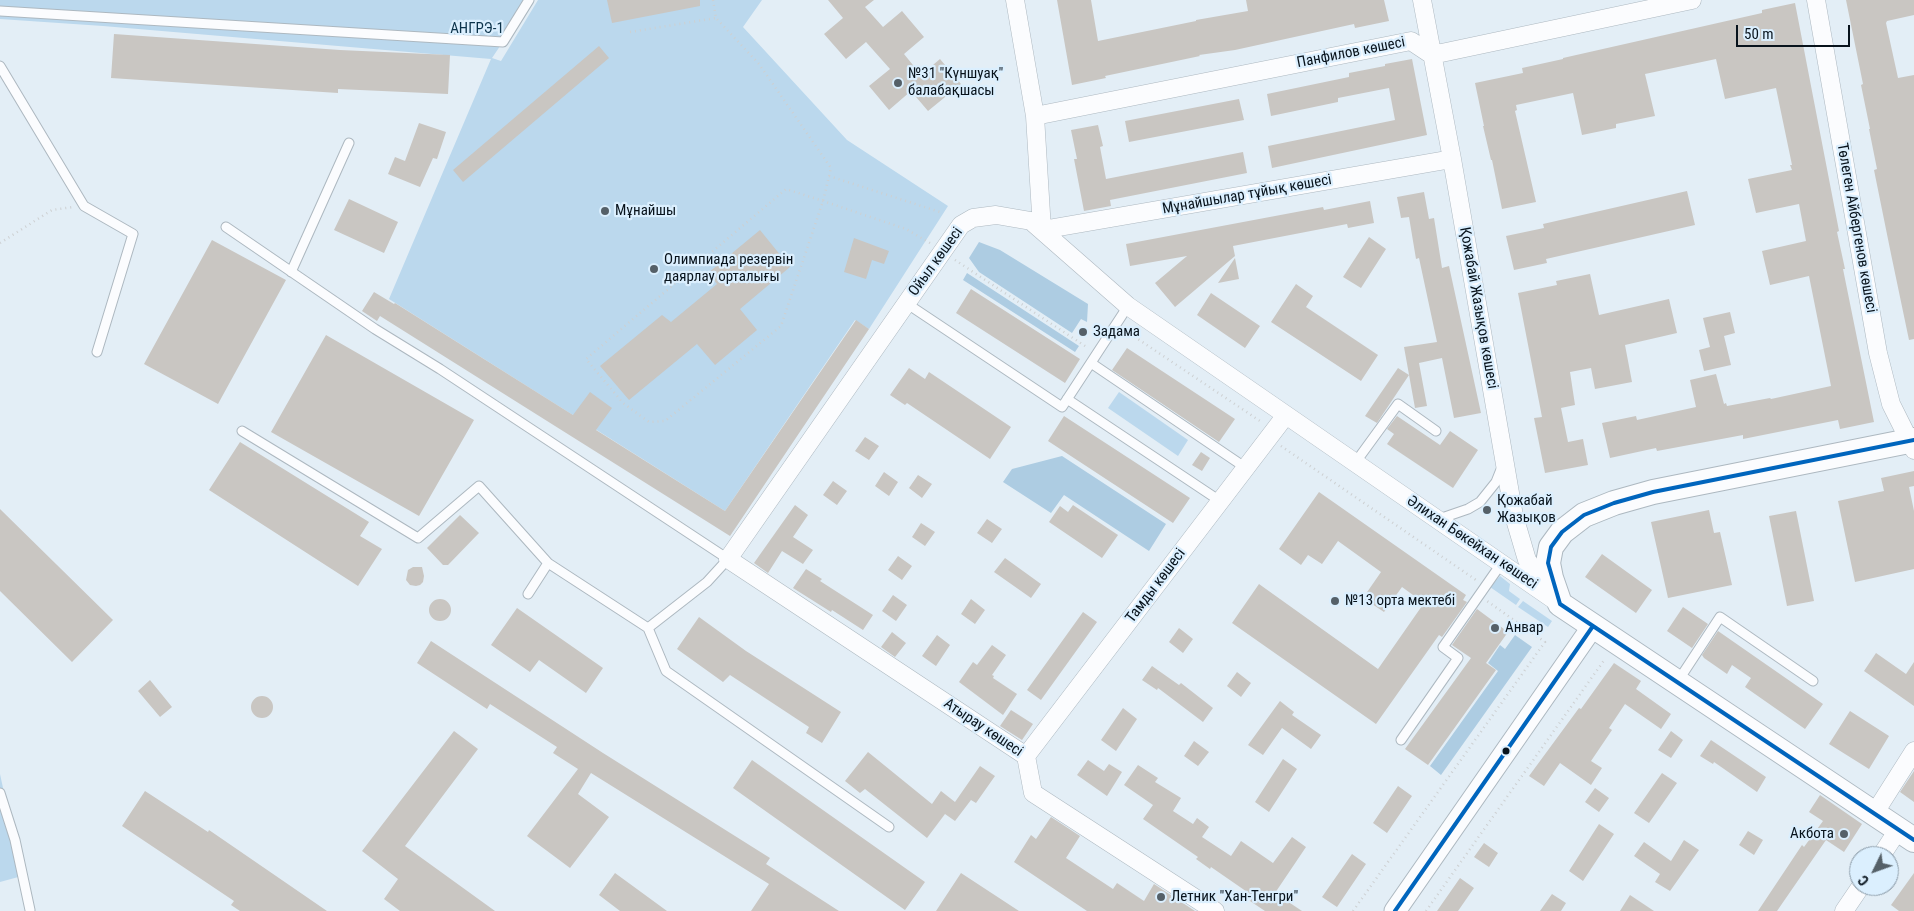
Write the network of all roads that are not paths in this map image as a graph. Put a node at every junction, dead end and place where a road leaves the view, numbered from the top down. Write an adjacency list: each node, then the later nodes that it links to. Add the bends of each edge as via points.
1 (529, 0): 6 (lane, via 503,42)
2 (1015, 0): 9 (street)
3 (1422, 0): 7 (street, Қожабай Жазықов көшесі)
4 (1692, 0): 7 (street)
5 (1816, 0): 23 (street, Төлеген Айбергенов көшесі, via 1878,353 1891,404)
6 (0, 11)
7 (1432, 55): 9 (street, Панфилов көшесі, via 1411,41); 11 (street, Қожабай Жазықов көшесі)
8 (0, 66): 17 (lane, via 84,206 133,234)
9 (1035, 116): 13 (street)
10 (349, 143): 14 (lane)
11 (1452, 159): 13 (street, Мұнайшылар тұйық көшесі); 24 (street, Қожабай Жазықов көшесі)
12 (226, 227): 14 (lane)
13 (1042, 230): 15 (street, Ойыл көшесі, via 1031,221 1013,217 973,218 961,225); 16 (street, Әлихан Бөкейхан көшесі)
14 (291, 272): 29 (lane)
15 (906, 303): 19 (lane, via 1062,407); 29 (street, Ойыл көшесі)
16 (1128, 306): 18 (lane); 20 (street, Әлихан Бөкейхан көшесі)
17 (96, 352)
18 (1091, 363): 19 (lane); 26 (lane)
19 (1068, 399): 27 (lane)
20 (1286, 416): 25 (street, Әлихан Бөкейхан көшесі); 26 (street, Тамды көшесі)
21 (242, 431): 30 (lane, via 418,538 479,486)
22 (1436, 431): 25 (lane, via 1398,404)
23 (1913, 444): 33 (main road, via 1653,492 1594,510 1568,526 1551,547 1549,570)
24 (1504, 462): 28 (lane, via 1496,482 1480,502); 33 (street, Қожабай Жазықов көшесі, via 1526,560)
25 (1356, 463): 28 (street, Әлихан Бөкейхан көшесі)
26 (1246, 468): 27 (street, Тамды көшесі)
27 (1220, 501): 40 (street, Тамды көшесі)
28 (1438, 520): 31 (street, Әлихан Бөкейхан көшесі)
29 (728, 559): 35 (lane, via 707,582); 40 (street, Атырау көшесі)
30 (548, 563): 32 (lane); 35 (lane)
31 (1501, 564): 33 (street, Әлихан Бөкейхан көшесі); 38 (lane, via 1443,646 1458,658)
32 (528, 594)
33 (1560, 604): 34 (main road, Әлихан Бөкейхан көшесі)
34 (1593, 626): 37 (main road, Әлихан Бөкейхан көшесі); 49 (street)
35 (648, 628): 43 (lane, via 666,671)
36 (1813, 681): 37 (lane, via 1720,617)
37 (1677, 682): 42 (main road, Әлихан Бөкейхан көшесі)
38 (1401, 740)
39 (1914, 751): 42 (street)
40 (1026, 756): 48 (street, Атырау көшесі, via 1033,793)
41 (0, 793): 47 (lane, via 15,840)
42 (1874, 814): 44 (main road, Әлихан Бөкейхан көшесі)
43 (889, 827)
44 (1906, 835): 45 (street)
45 (1893, 846)
46 (1854, 896): 50 (street)
47 (30, 910)
48 (1215, 911)
49 (1395, 911)
50 (1844, 911)

